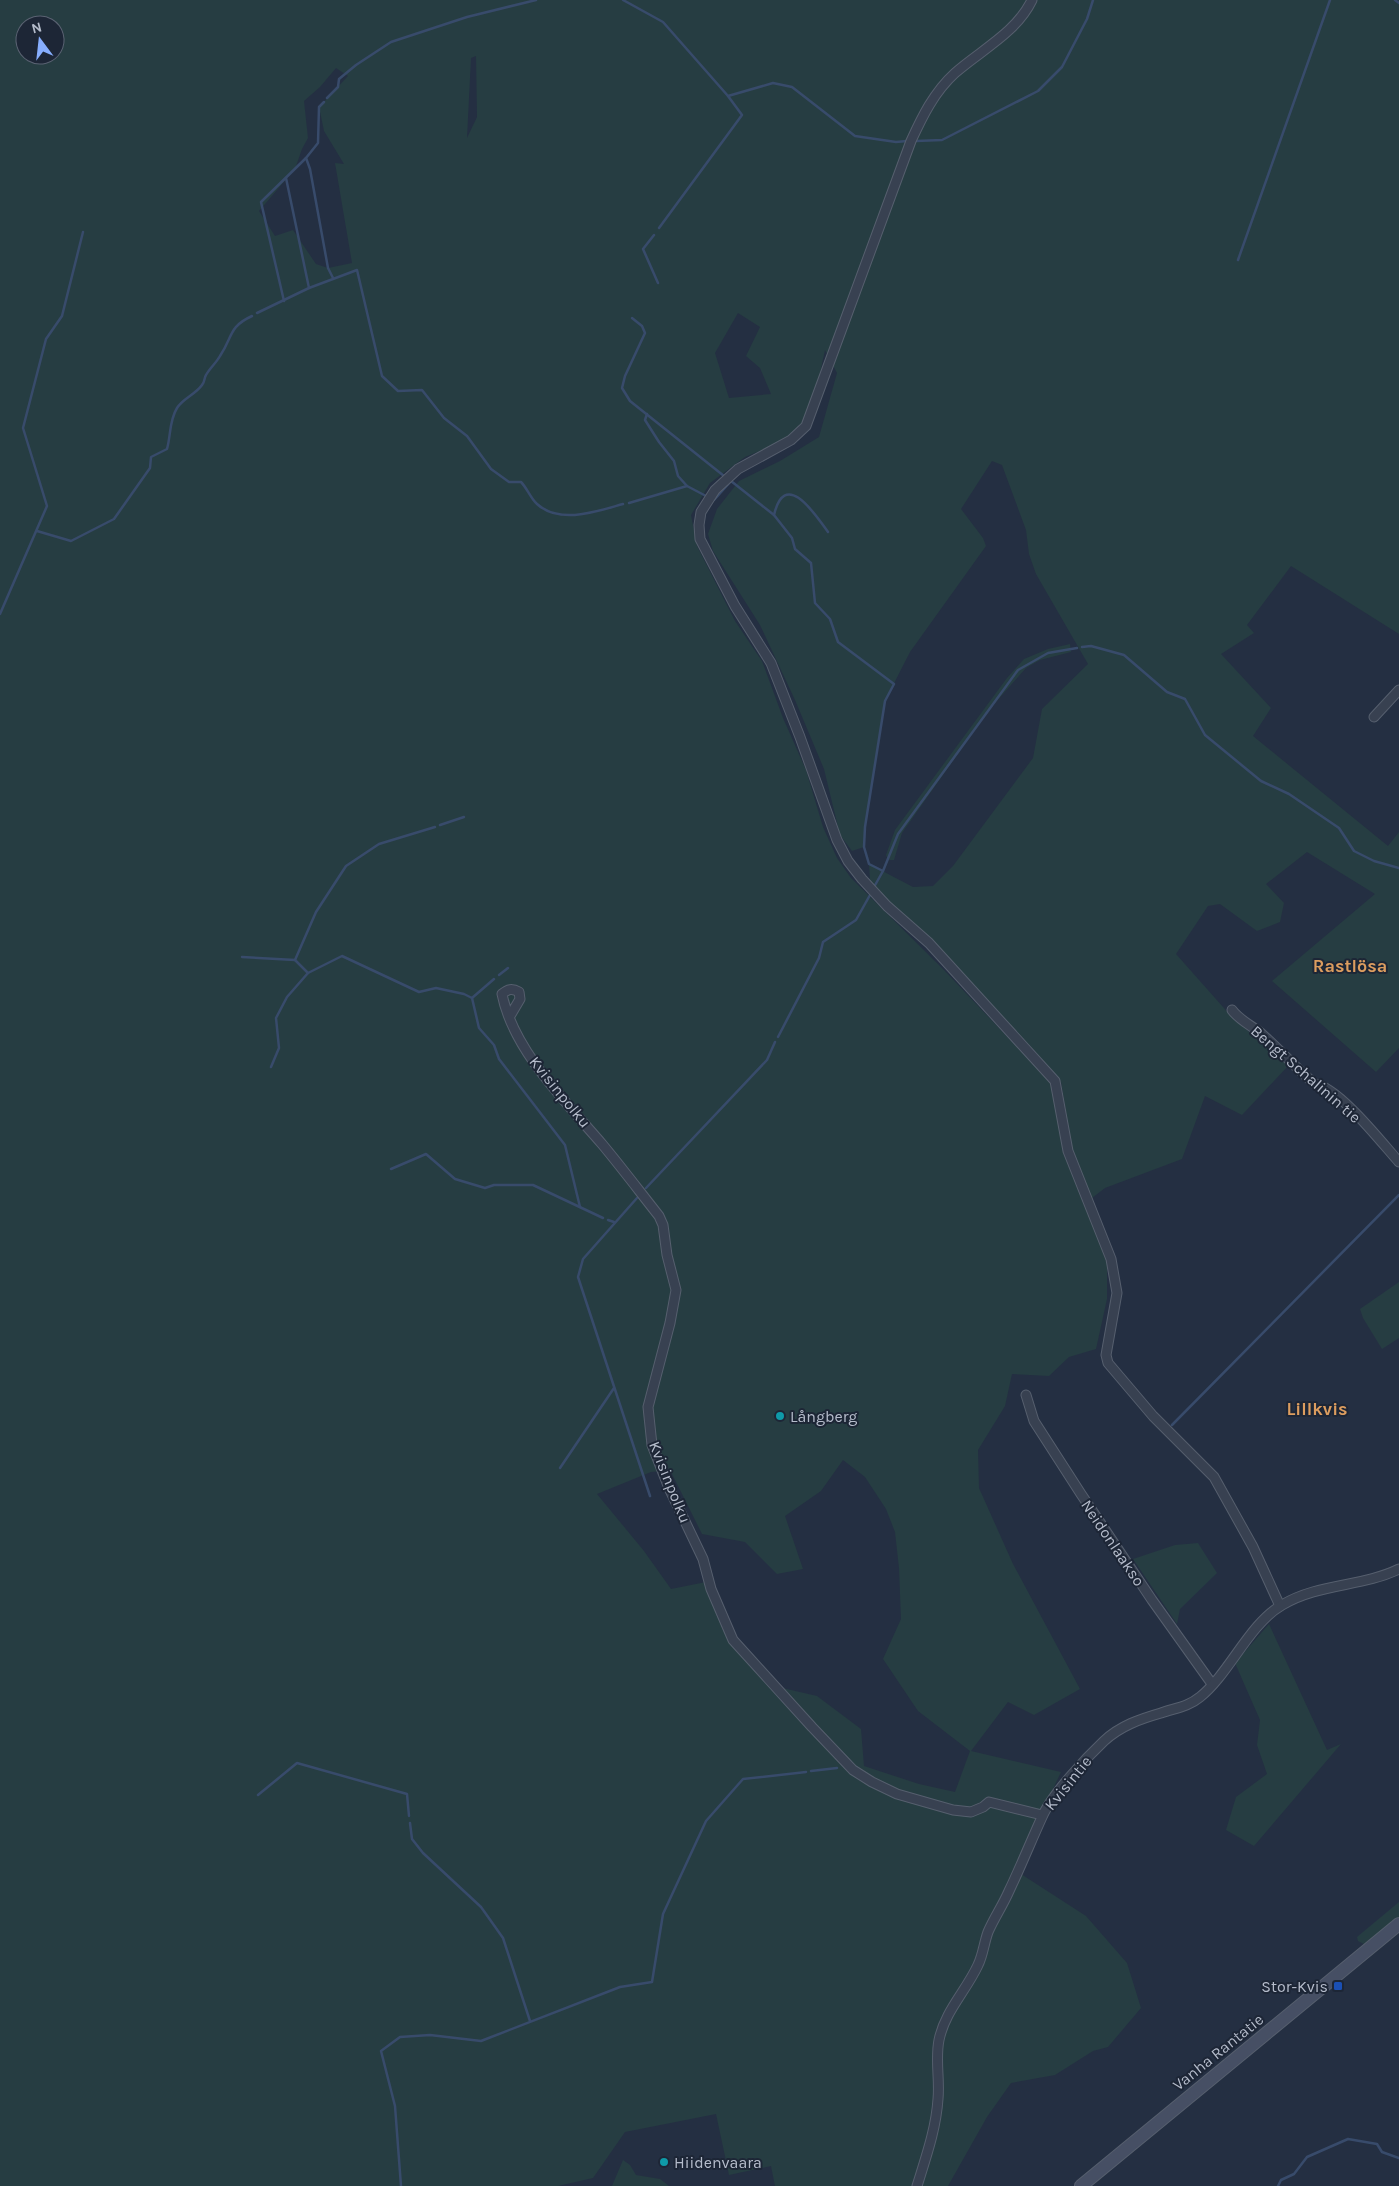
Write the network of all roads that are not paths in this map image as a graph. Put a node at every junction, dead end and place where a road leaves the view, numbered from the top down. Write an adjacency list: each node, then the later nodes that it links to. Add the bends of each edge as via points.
1 (1032, 0): 9 (street, via 1026,12 1008,31 954,74 924,114 806,426 792,440 738,468 715,490 701,512 698,525 700,539 735,606 771,663 837,840 848,861 862,880 929,943 1056,1081 1068,1151 1111,1259 1116,1293 1106,1355 1108,1363 1153,1416 1214,1476 1253,1547)
2 (1399, 690): 3 (street)
3 (1374, 717)
4 (1232, 1010): 6 (street, Bengt Schalinin tie, via 1315,1084 1350,1108)
5 (510, 1016): 5 (street, Kvisinpolku, via 502,994 514,989 519,992 520,1000); 11 (street, Kvisinpolku, via 517,1037 551,1084 663,1225 676,1290 648,1407 652,1445 703,1559 711,1589 733,1640 854,1770 872,1782 897,1794 953,1810 971,1812 989,1802)
6 (1399, 1162)
7 (1026, 1395): 10 (street, Neidonlaakso, via 1034,1421 1152,1600)
8 (1399, 1569): 9 (street, Kvisintie, via 1384,1576 1304,1594)
9 (1280, 1606): 10 (street, Kvisintie, via 1262,1622)
10 (1212, 1684): 11 (street, Kvisintie, via 1188,1705 1120,1728 1105,1740)
11 (1042, 1815): 13 (street, Kvisintie, via 988,1934 981,1959 944,2023 937,2061 939,2096 936,2119)
12 (1399, 1924): 14 (main road, Vanha Rantatie)
13 (917, 2186)
14 (1080, 2186)

